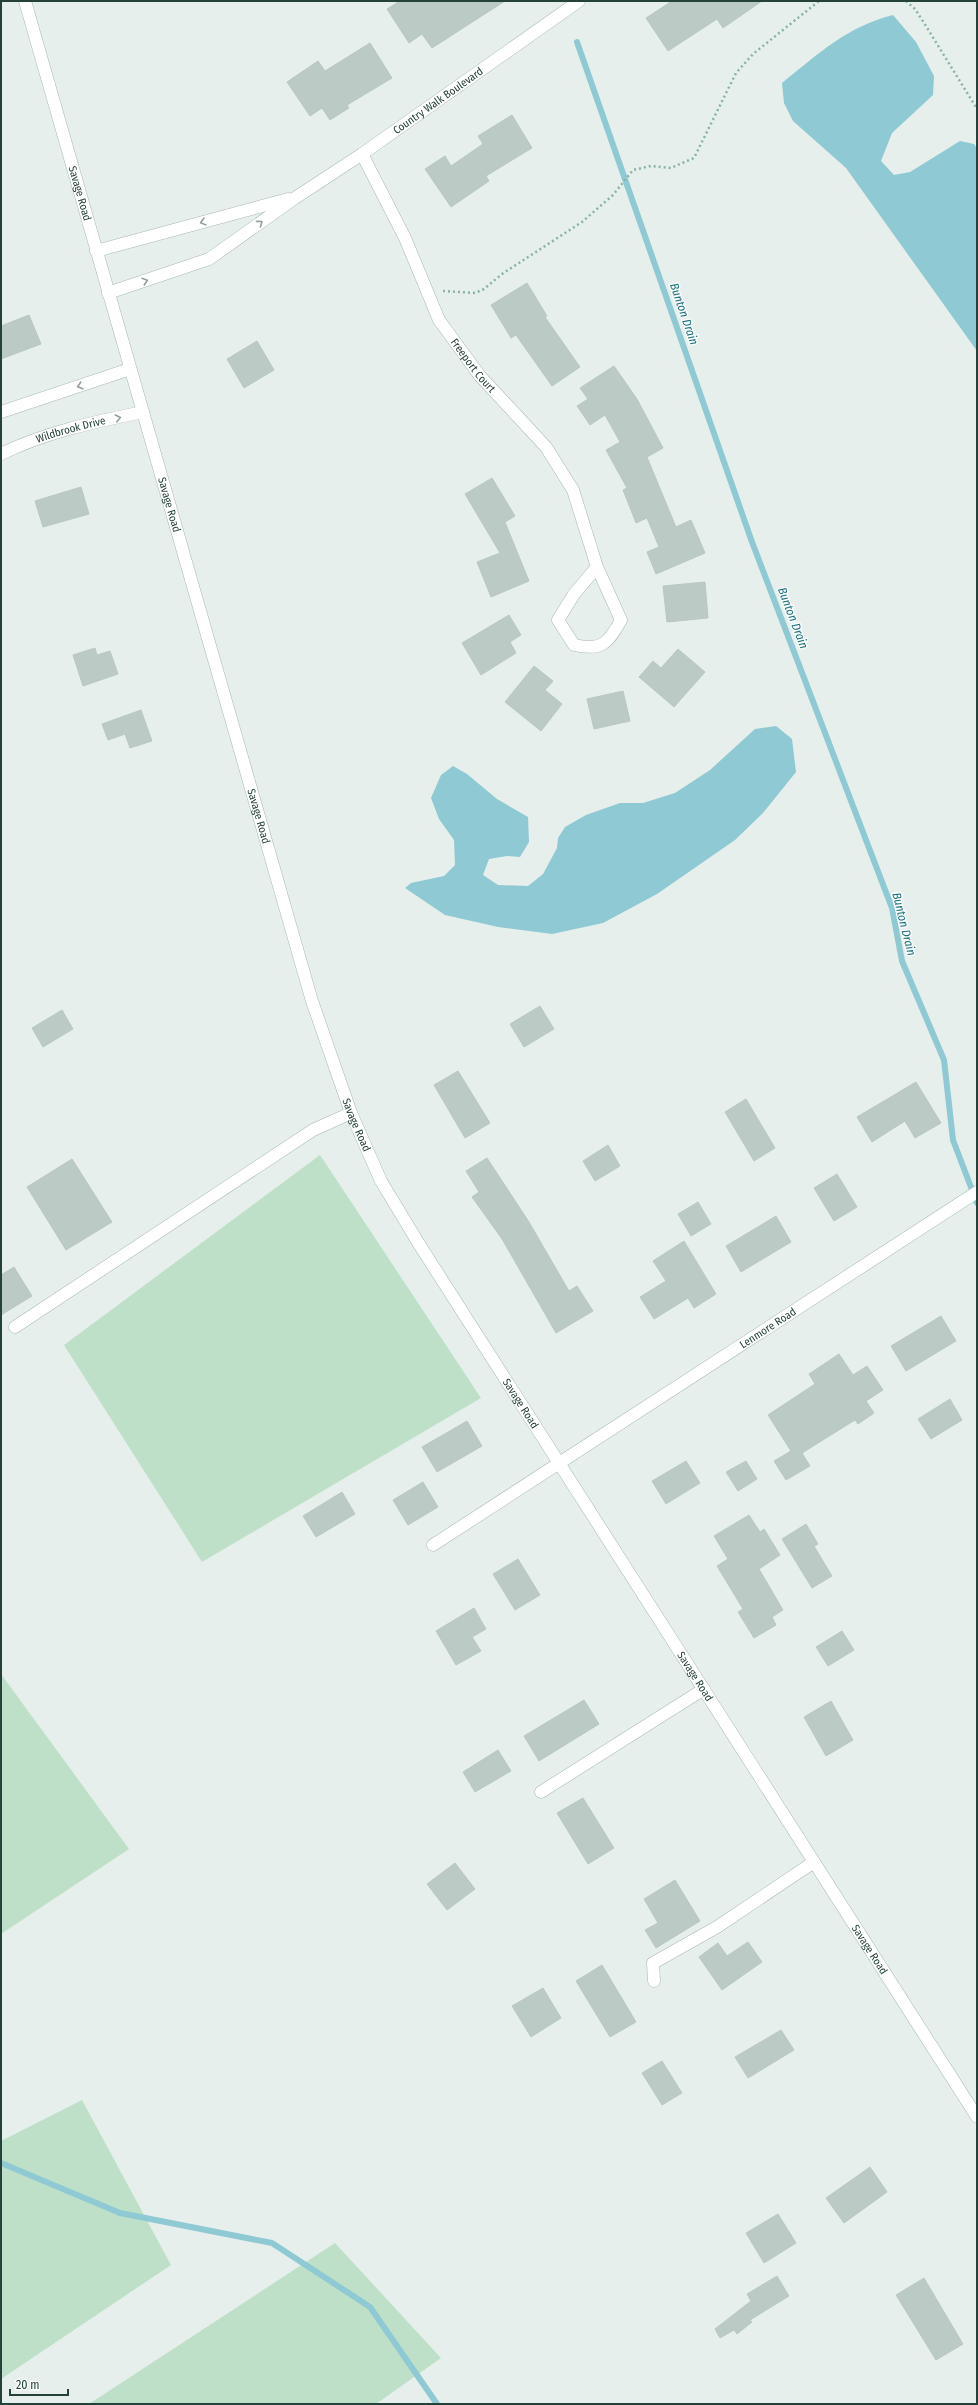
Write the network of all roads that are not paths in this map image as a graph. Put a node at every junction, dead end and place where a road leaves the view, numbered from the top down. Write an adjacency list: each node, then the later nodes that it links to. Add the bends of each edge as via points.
1 (26, 1): 5 (street, Savage Road)
2 (579, 1): 3 (street, Country Walk Boulevard)
3 (362, 154): 4 (street, Country Walk Boulevard); 11 (street, Freeport Court, via 405,238 439,320 480,376 546,447 573,490)
4 (294, 198): 5 (street, Country Walk Boulevard, one-way to 5); 6 (street, Country Walk Boulevard, one-way to 4, via 209,260)
5 (96, 251): 6 (street, Savage Road)
6 (108, 293): 7 (street, Savage Road)
7 (130, 369): 8 (street, one-way to 8); 9 (street, Savage Road)
8 (1, 412)
9 (143, 412): 10 (street, Wildbrook Drive, one-way to 9, via 27,441 78,426); 12 (street, Savage Road, via 312,1001)
10 (1, 454)
11 (597, 567): 11 (street, Freeport Court, via 574,594 558,620 574,645 590,648 611,639 621,620)
12 (351, 1113): 14 (street, via 313,1130); 15 (street, Savage Road, via 381,1180)
13 (977, 1192): 15 (street, Lenmore Road)
14 (15, 1326)
15 (559, 1463): 16 (street, Lenmore Road); 17 (street, Savage Road)
16 (432, 1545)
17 (704, 1689): 18 (street); 19 (street, Savage Road)
18 (542, 1792)
19 (814, 1862): 20 (street, via 717,1927 653,1963); 21 (street, Savage Road)
20 (654, 1981)
21 (977, 2117)

